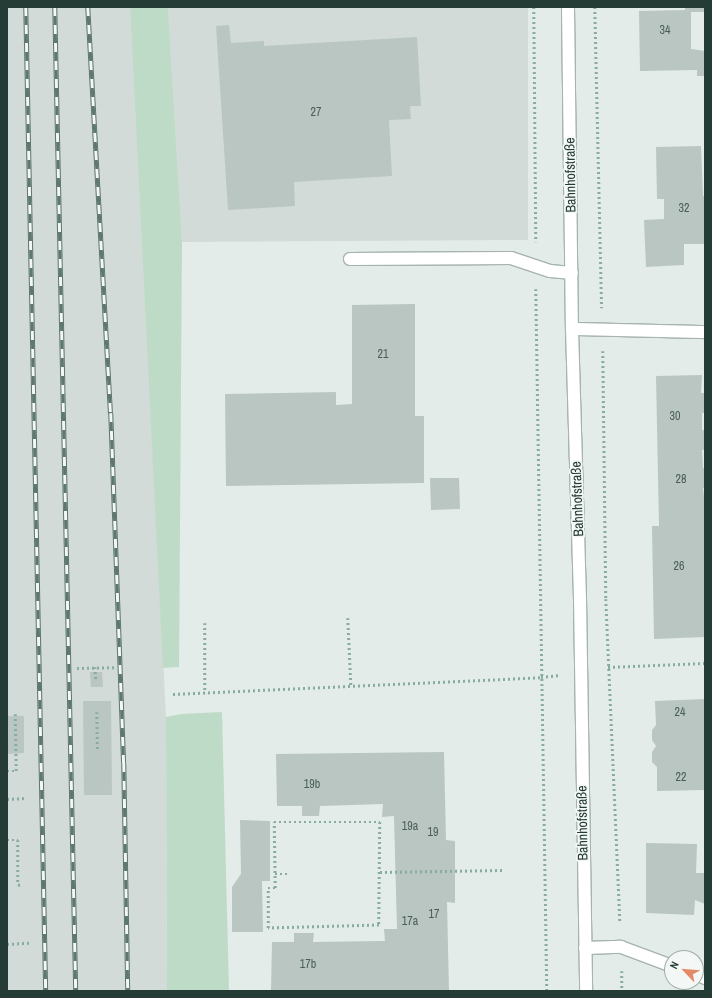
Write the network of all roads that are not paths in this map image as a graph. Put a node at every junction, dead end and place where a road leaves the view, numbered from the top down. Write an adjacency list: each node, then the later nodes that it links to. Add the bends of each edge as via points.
1 (568, 7): 3 (main road, Bahnhofstraße)
2 (350, 259): 3 (main road, via 511,258 550,271)
3 (572, 273): 4 (main road, Bahnhofstraße)
4 (572, 329): 5 (main road); 6 (main road, Bahnhofstraße, via 580,599)
5 (705, 332)
6 (585, 948): 7 (main road, via 621,947); 8 (main road, Bahnhofstraße)
7 (664, 963)
8 (586, 991)

